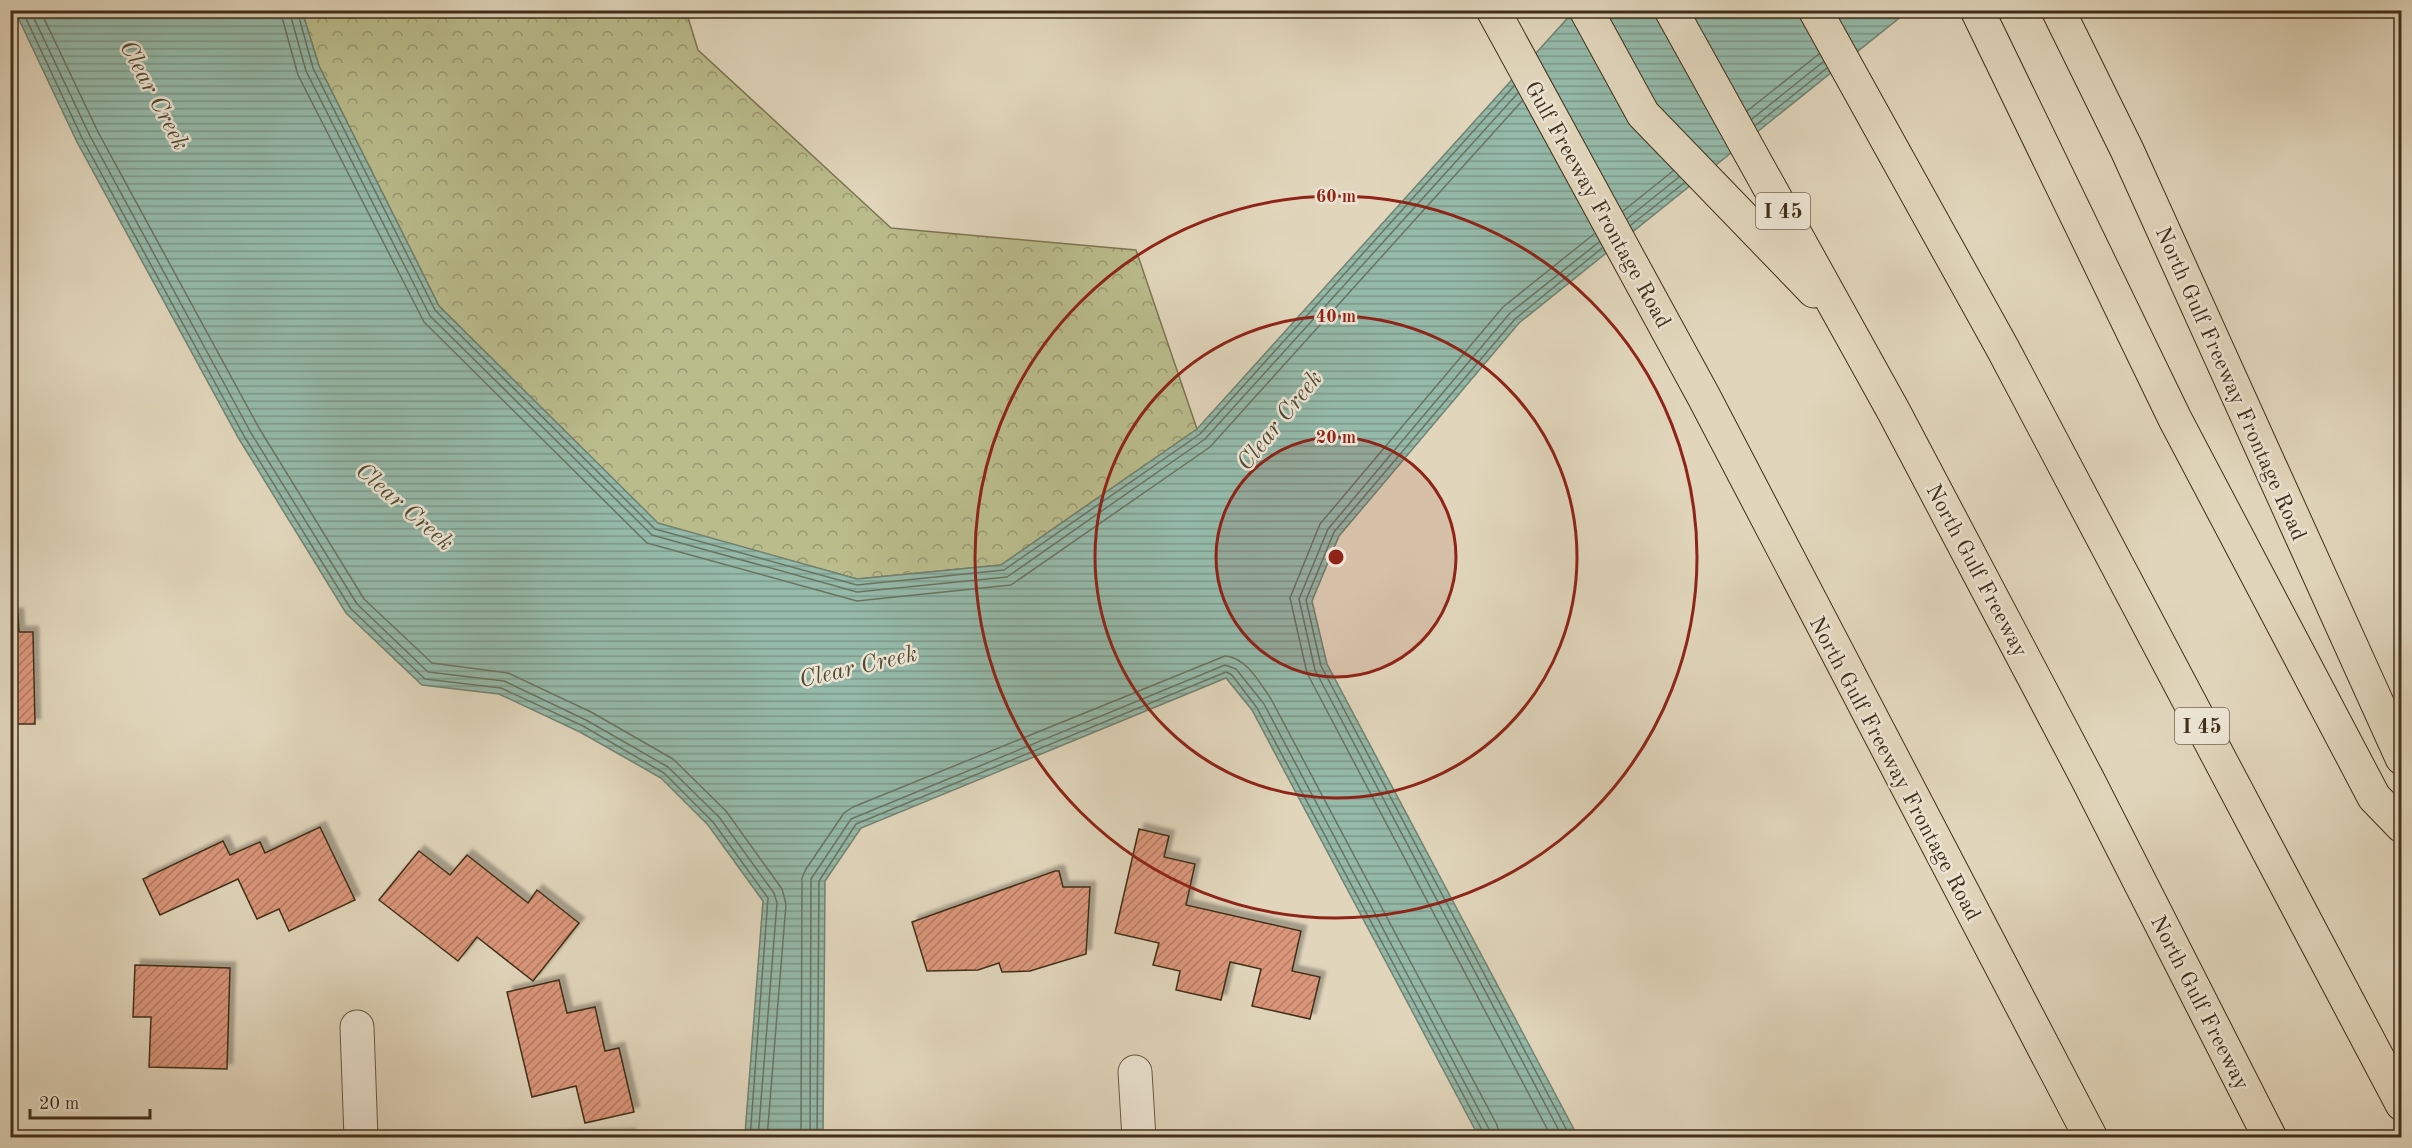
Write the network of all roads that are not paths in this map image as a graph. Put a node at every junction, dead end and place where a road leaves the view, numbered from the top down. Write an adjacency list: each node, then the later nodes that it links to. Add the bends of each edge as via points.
1 (1493, 10): 8 (main road, Gulf Freeway Frontage Road)
2 (1586, 10): 7 (main road, via 1643,114)
3 (1671, 10): 7 (main road, North Gulf Freeway / I 45)
4 (1815, 10): 13 (main road, I 45, via 2003,349)
5 (1977, 10): 10 (main road, via 2175,419 2374,797)
6 (2058, 10): 9 (main road, North Gulf Freeway Frontage Road, via 2127,150)
7 (1845, 323): 17 (main road, North Gulf Freeway / I 45, via 2087,778)
8 (1704, 397): 16 (main road, North Gulf Freeway Frontage Road)
9 (2402, 758)
10 (2402, 826)
11 (357, 1027): 14 (street)
12 (1135, 1072): 15 (street)
13 (2402, 1104)
14 (361, 1137)
15 (1139, 1137)
16 (2091, 1137)
17 (2270, 1137)

